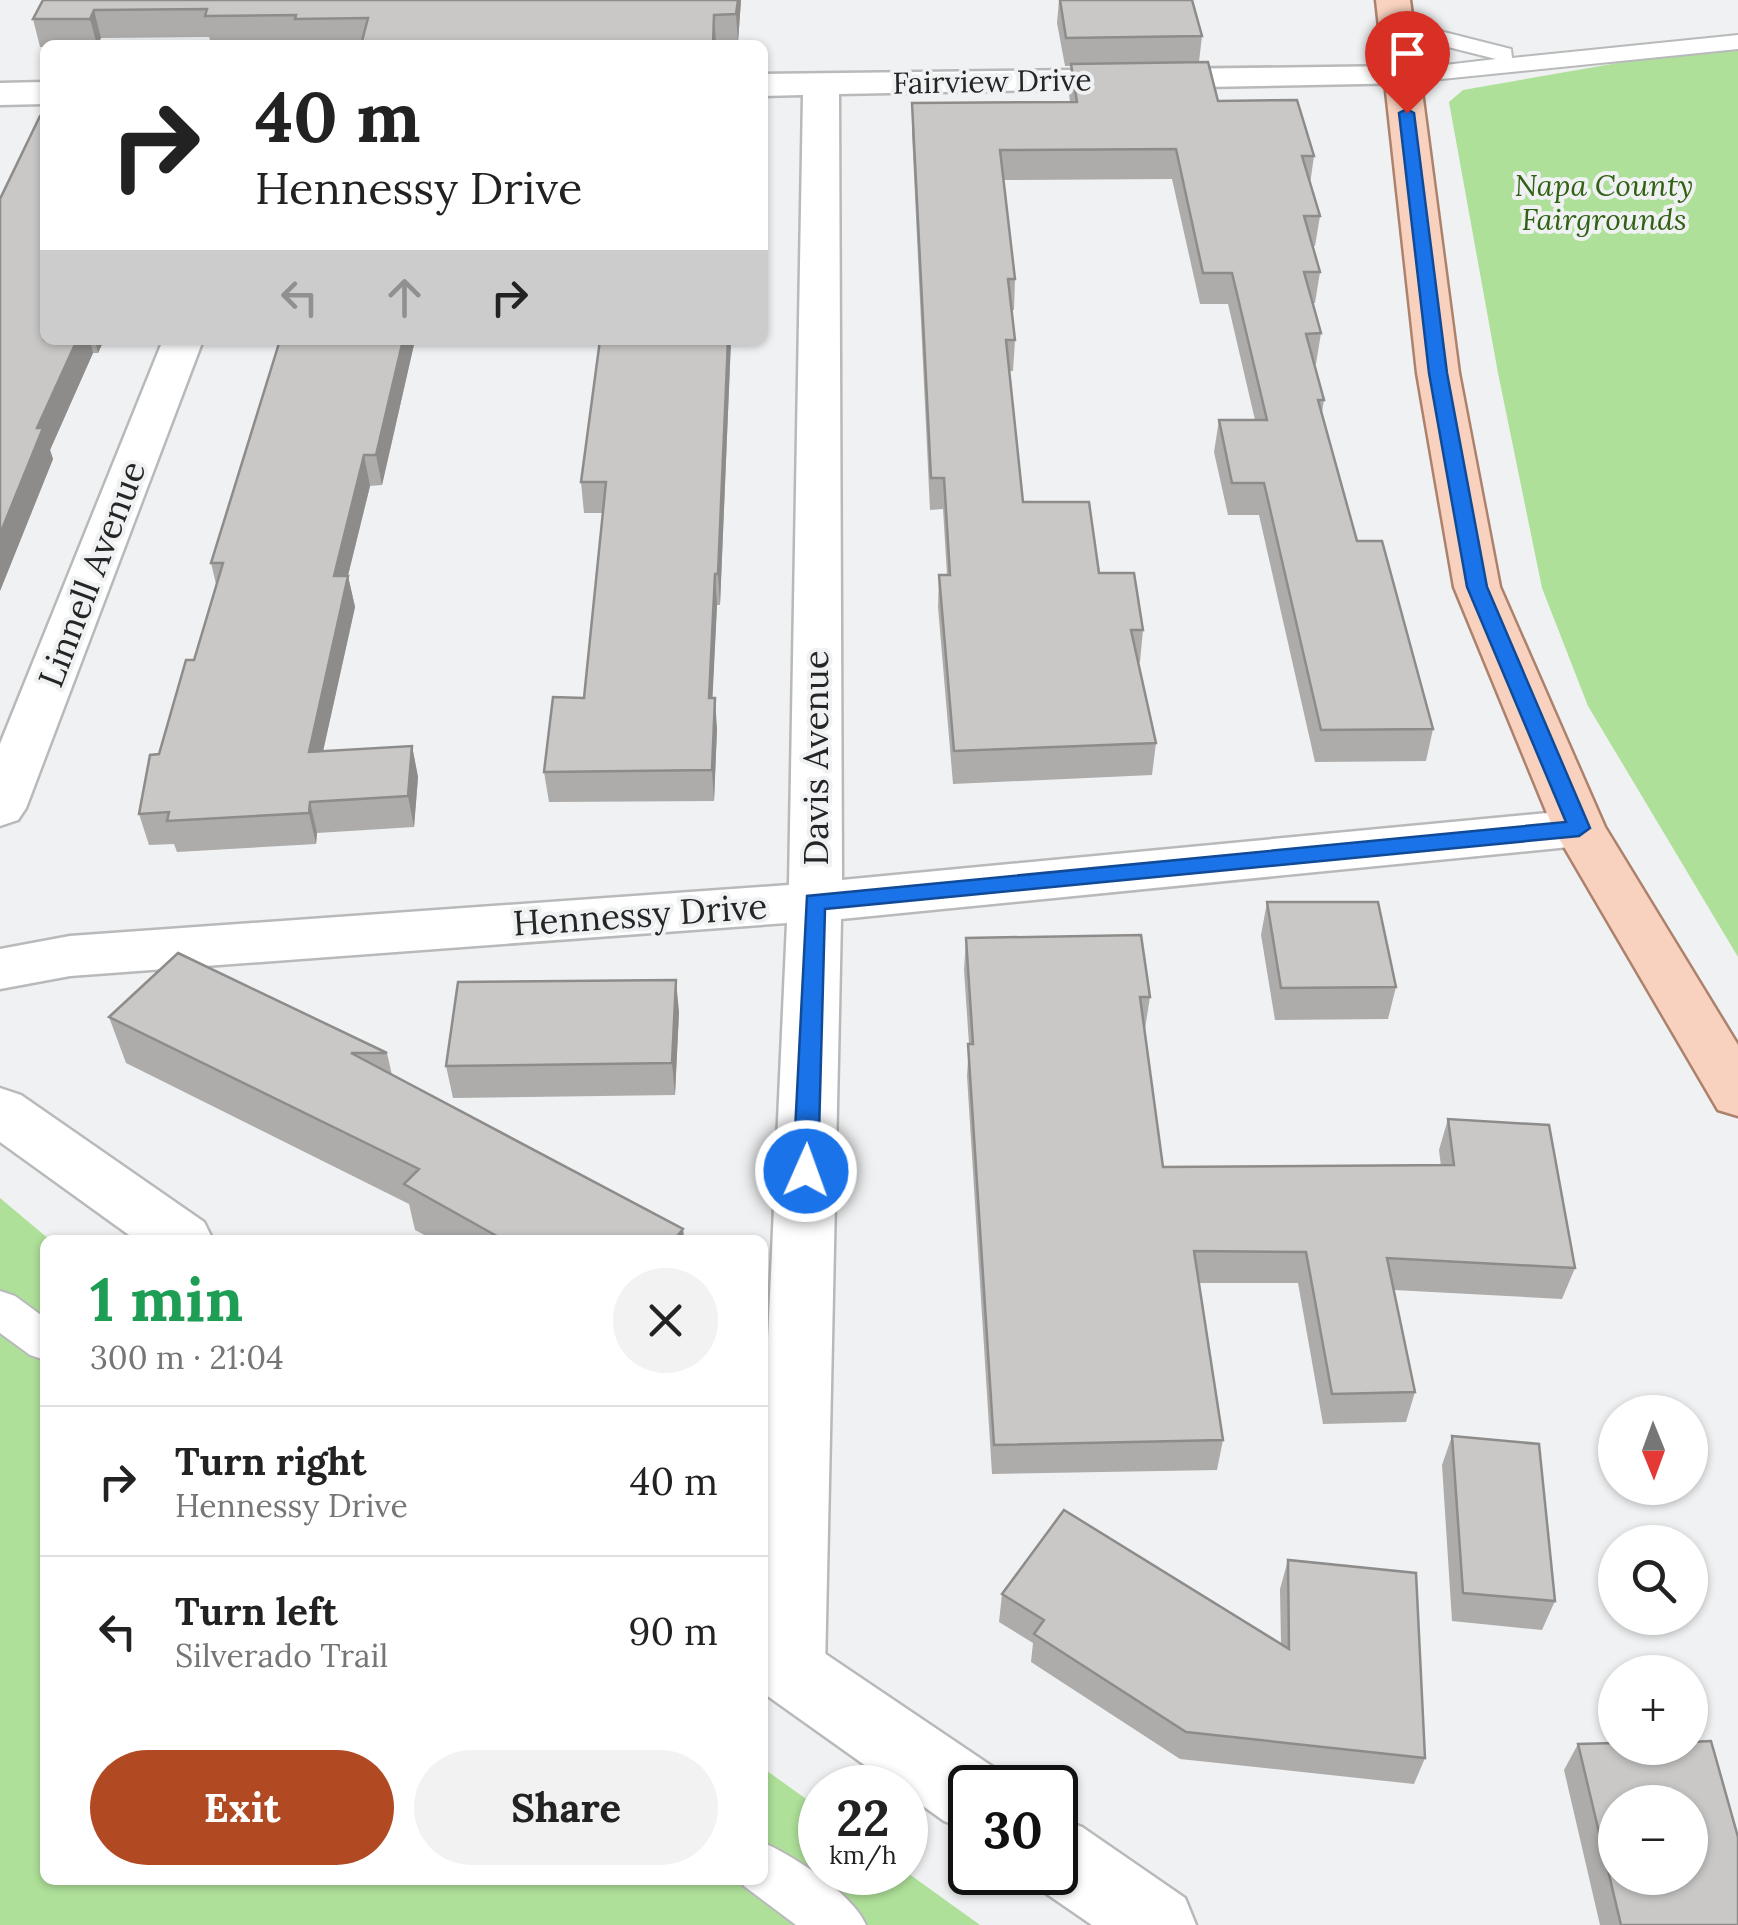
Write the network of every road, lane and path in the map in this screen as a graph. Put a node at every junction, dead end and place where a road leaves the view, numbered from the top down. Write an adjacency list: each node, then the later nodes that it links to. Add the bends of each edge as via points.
1 (1393, 6): 3 (lane, via 1424,34); 4 (main road)
2 (1738, 42): 3 (lane)
3 (1545, 62): 4 (lane)
4 (1402, 76): 5 (street, Fairview Drive); 11 (main road, via 1438,373 1477,587)
5 (821, 85): 6 (street, Fairview Drive); 12 (street, Davis Avenue)
6 (768, 86)
7 (40, 93): 8 (street)
8 (0, 94)
9 (181, 345): 10 (street, Linnell Avenue)
10 (0, 808)
11 (1579, 828): 12 (street, Hennessy Drive); 14 (main road)
12 (814, 902): 13 (street, Hennessy Drive, via 70,956); 19 (street, Davis Avenue)
13 (0, 970)
14 (1738, 1094)
15 (0, 1112): 16 (street)
16 (175, 1235)
17 (0, 1309): 18 (lane)
18 (40, 1338)
19 (776, 1661): 20 (street)
20 (948, 1780)
21 (1078, 1870): 24 (street)
22 (768, 1872): 23 (lane)
23 (840, 1925)
24 (1158, 1925)

